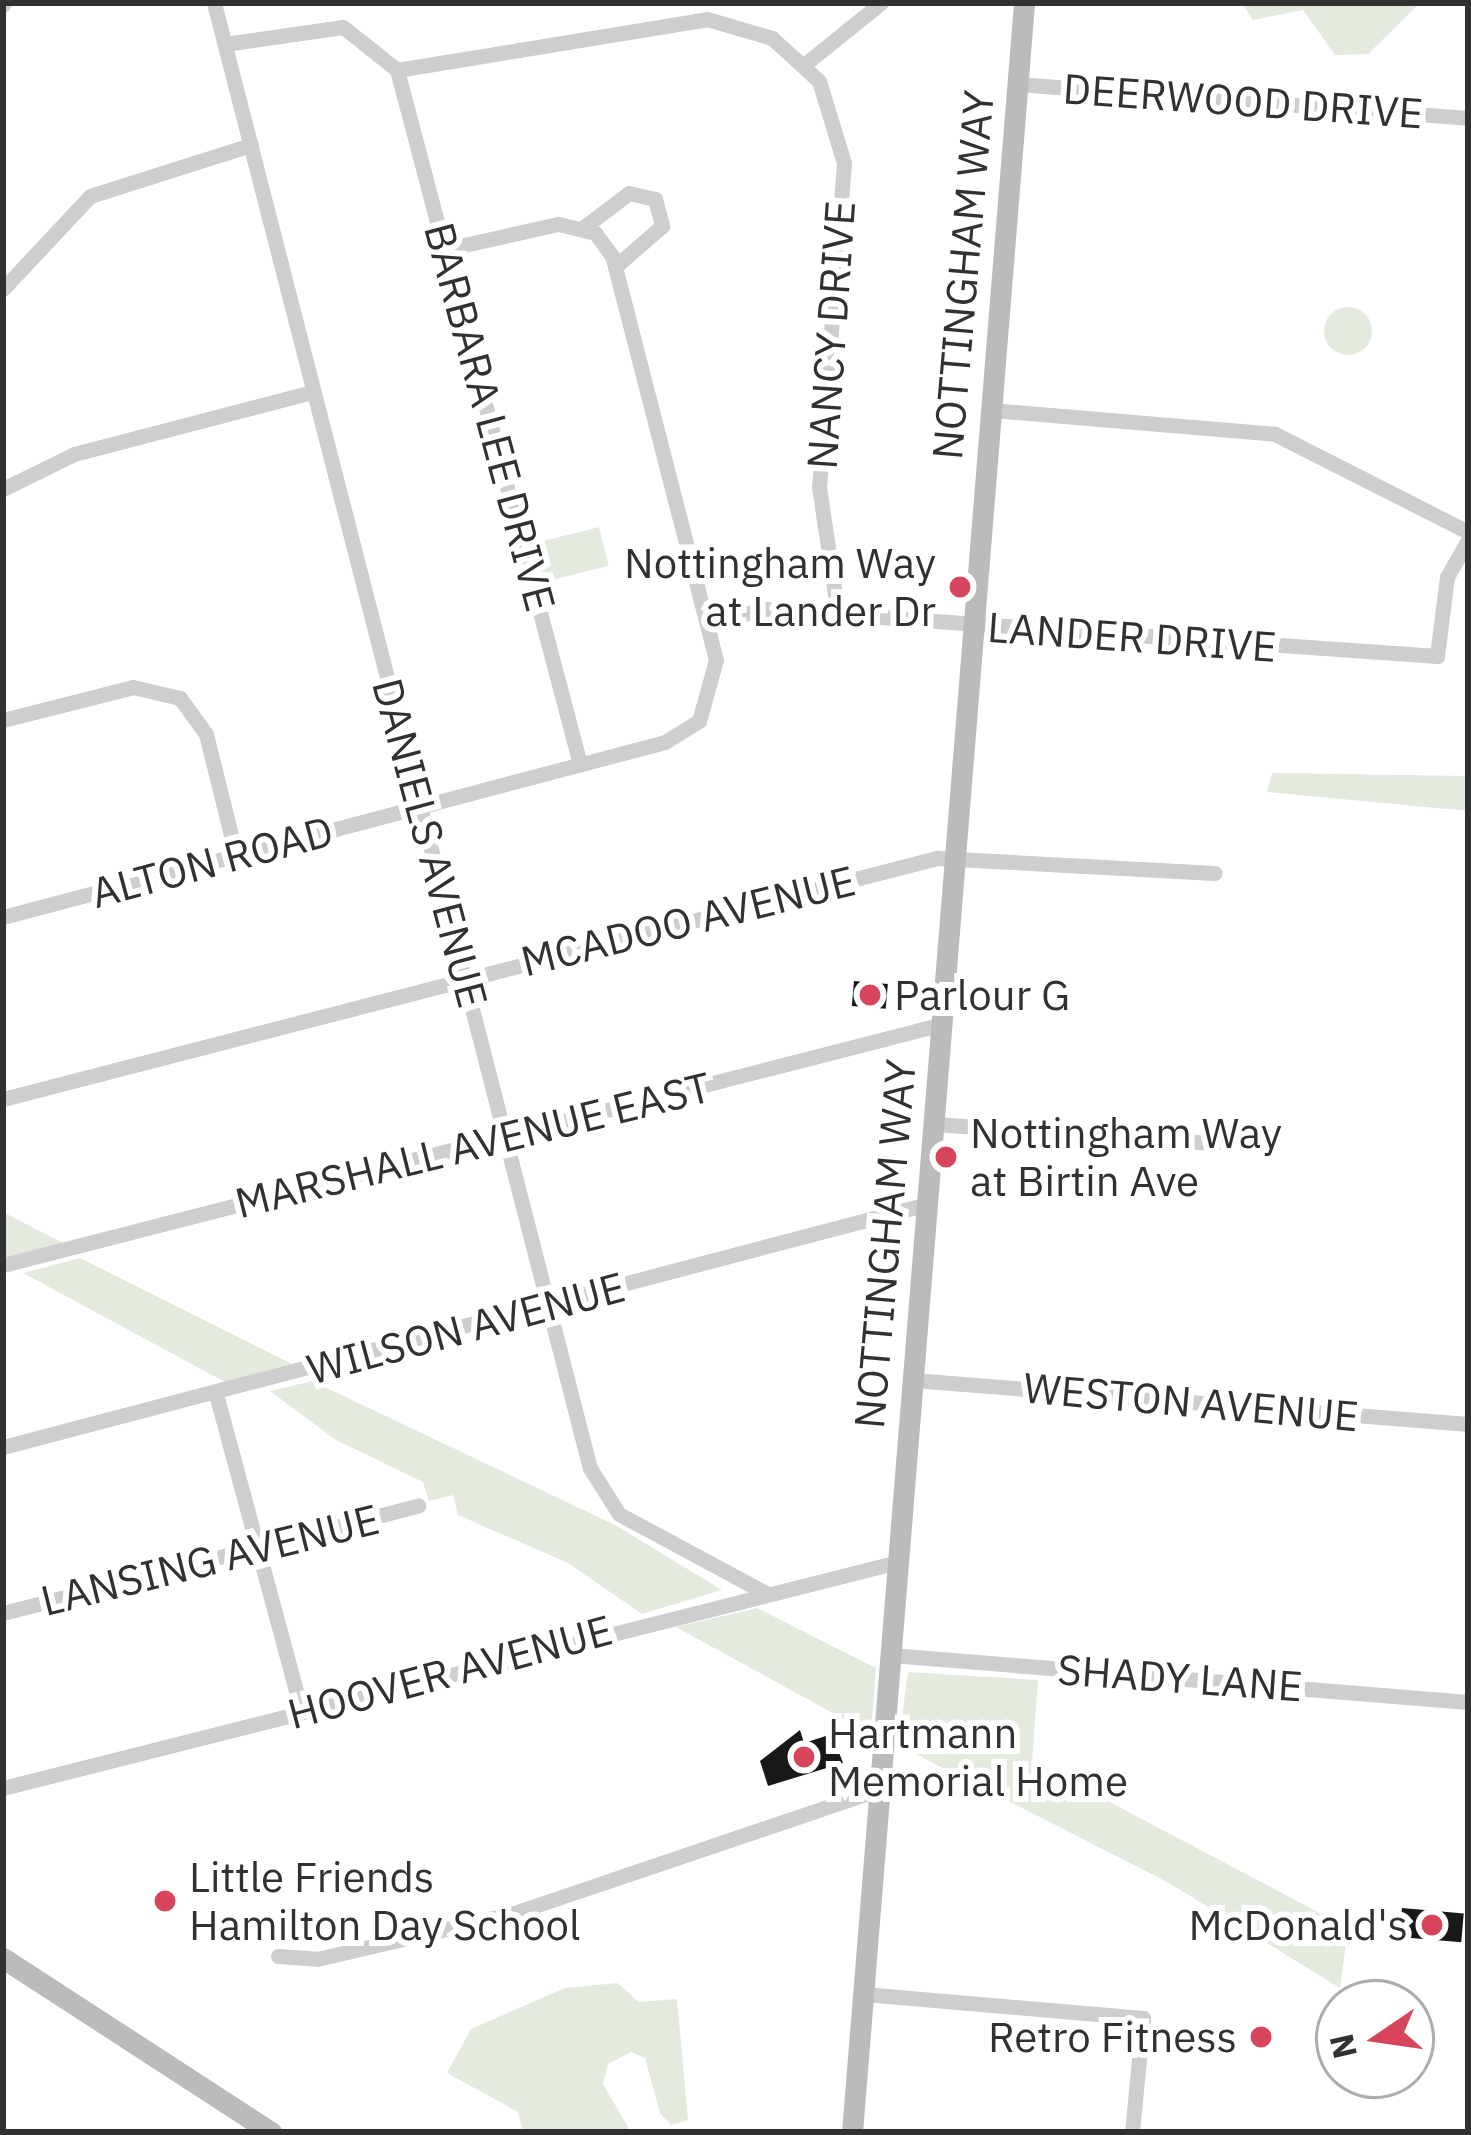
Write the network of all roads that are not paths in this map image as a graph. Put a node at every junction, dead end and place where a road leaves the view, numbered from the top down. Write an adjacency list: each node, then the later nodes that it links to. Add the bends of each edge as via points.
1 (214, 3): 4 (street, DANIELS AVENUE)
2 (881, 3): 5 (street)
3 (1024, 3): 7 (street, NOTTINGHAM WAY)
4 (225, 44): 6 (street, via 323,24 372,41); 9 (street, DANIELS AVENUE)
5 (805, 64): 6 (street, via 752,28 707,19); 18 (street, NANCY DRIVE, via 830,100 844,163 819,488)
6 (397, 70): 11 (street, BARBARA LEE DRIVE)
7 (1017, 84): 8 (street, DEERWOOD DRIVE); 15 (street, NOTTINGHAM WAY)
8 (1468, 118)
9 (251, 145): 13 (street, via 102,190); 14 (street, DANIELS AVENUE)
10 (584, 227): 11 (street, via 541,224); 12 (street); 12 (street, via 629,193 655,200 662,226)
11 (446, 249): 22 (street, BARBARA LEE DRIVE)
12 (616, 266): 19 (street, ALTON ROAD)
13 (3, 289)
14 (312, 392): 16 (street, via 74,454); 23 (street, DANIELS AVENUE)
15 (991, 410): 17 (street, via 1275,434); 20 (street, NOTTINGHAM WAY)
16 (3, 489)
17 (1468, 536): 20 (street, LANDER DRIVE, via 1447,578 1437,656)
18 (838, 614): 19 (street, LANDER DRIVE, via 765,609); 20 (street, LANDER DRIVE)
19 (707, 623): 22 (street, ALTON ROAD, via 717,678 691,729)
20 (974, 626): 25 (street, NOTTINGHAM WAY)
21 (3, 720): 24 (street, via 133,687 180,698 206,734)
22 (580, 764): 23 (street, ALTON ROAD)
23 (421, 807): 24 (street, ALTON ROAD); 28 (street, DANIELS AVENUE)
24 (236, 855): 27 (street, ALTON ROAD)
25 (956, 855): 26 (street, MCADOO AVENUE); 28 (street, MCADOO AVENUE); 29 (street, NOTTINGHAM WAY)
26 (1215, 873)
27 (3, 917)
28 (465, 978): 30 (street, MCADOO AVENUE); 32 (street, DANIELS AVENUE)
29 (942, 1024): 31 (street, NOTTINGHAM WAY); 32 (street, MARSHALL AVENUE EAST)
30 (3, 1099)
31 (934, 1124): 33 (street); 34 (street, NOTTINGHAM WAY)
32 (505, 1137): 35 (street, MARSHALL AVENUE EAST); 36 (street, DANIELS AVENUE)
33 (1215, 1143)
34 (927, 1204): 36 (street, WILSON AVENUE); 37 (street, NOTTINGHAM WAY)
35 (3, 1265)
36 (550, 1307): 38 (street, WILSON AVENUE); 44 (street, DANIELS AVENUE, via 608,1503)
37 (913, 1380): 39 (street, WESTON AVENUE); 43 (street, NOTTINGHAM WAY)
38 (216, 1394): 40 (street, WILSON AVENUE); 42 (street)
39 (1468, 1424)
40 (3, 1447)
41 (418, 1506): 42 (street, LANSING AVENUE)
42 (258, 1548): 45 (street, LANSING AVENUE); 48 (street)
43 (898, 1562): 44 (street, HOOVER AVENUE); 46 (street, NOTTINGHAM WAY)
44 (766, 1593): 48 (street, HOOVER AVENUE)
45 (3, 1613)
46 (891, 1655): 47 (street, SHADY LANE); 50 (street, NOTTINGHAM WAY)
47 (1468, 1702)
48 (302, 1711): 49 (street, HOOVER AVENUE)
49 (3, 1788)
50 (880, 1789): 51 (street, via 511,1914 317,1959); 53 (street, NOTTINGHAM WAY)
51 (278, 1956)
52 (3, 1958): 54 (street)
53 (864, 1994): 55 (street, NOTTINGHAM WAY); 56 (street, via 1143,2018)
54 (271, 2132)
55 (852, 2132)
56 (1132, 2132)

